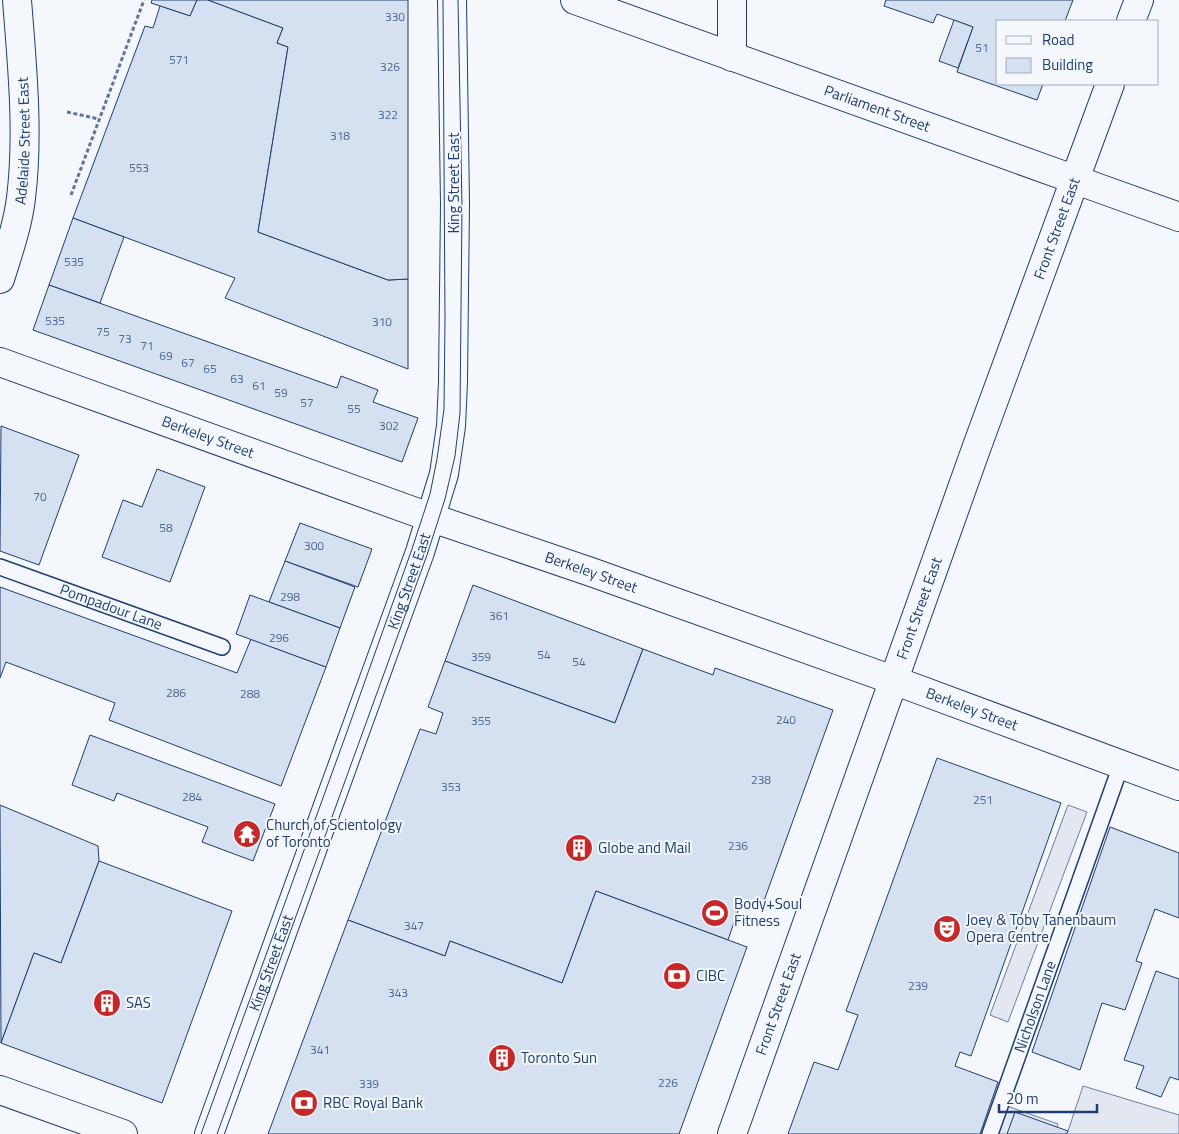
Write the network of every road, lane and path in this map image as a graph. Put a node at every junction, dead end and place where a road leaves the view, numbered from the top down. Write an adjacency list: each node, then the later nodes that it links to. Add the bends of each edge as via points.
1 (17, 0): 15 (main road, Adelaide Street East, via 25,146 21,199)
2 (144, 0): 11 (path)
3 (452, 0): 17 (main road, King Street East, via 453,382 444,474)
4 (575, 0): 8 (main road, Parliament Street)
5 (732, 0): 8 (main road)
6 (1139, 0): 7 (main road)
7 (1132, 20)
8 (732, 57): 12 (main road, Parliament Street)
9 (1110, 85): 12 (main road, Front Street East)
10 (67, 112): 11 (path)
11 (99, 119): 13 (path)
12 (1076, 180): 14 (main road, Parliament Street); 20 (main road, Front Street East)
13 (71, 195)
14 (1179, 217)
15 (0, 279)
16 (0, 362): 17 (main road, Berkeley Street)
17 (432, 518): 20 (main road, Berkeley Street); 25 (main road, King Street East)
18 (0, 567): 19 (lane, Pompadour Lane)
19 (222, 648)
20 (893, 680): 21 (main road, Berkeley Street); 26 (main road, Front Street East)
21 (1121, 766): 22 (main road, Berkeley Street); 27 (lane, Nicholson Lane)
22 (1179, 786)
23 (0, 1090): 24 (main road)
24 (123, 1134)
25 (210, 1134)
26 (732, 1134)
27 (990, 1134)

